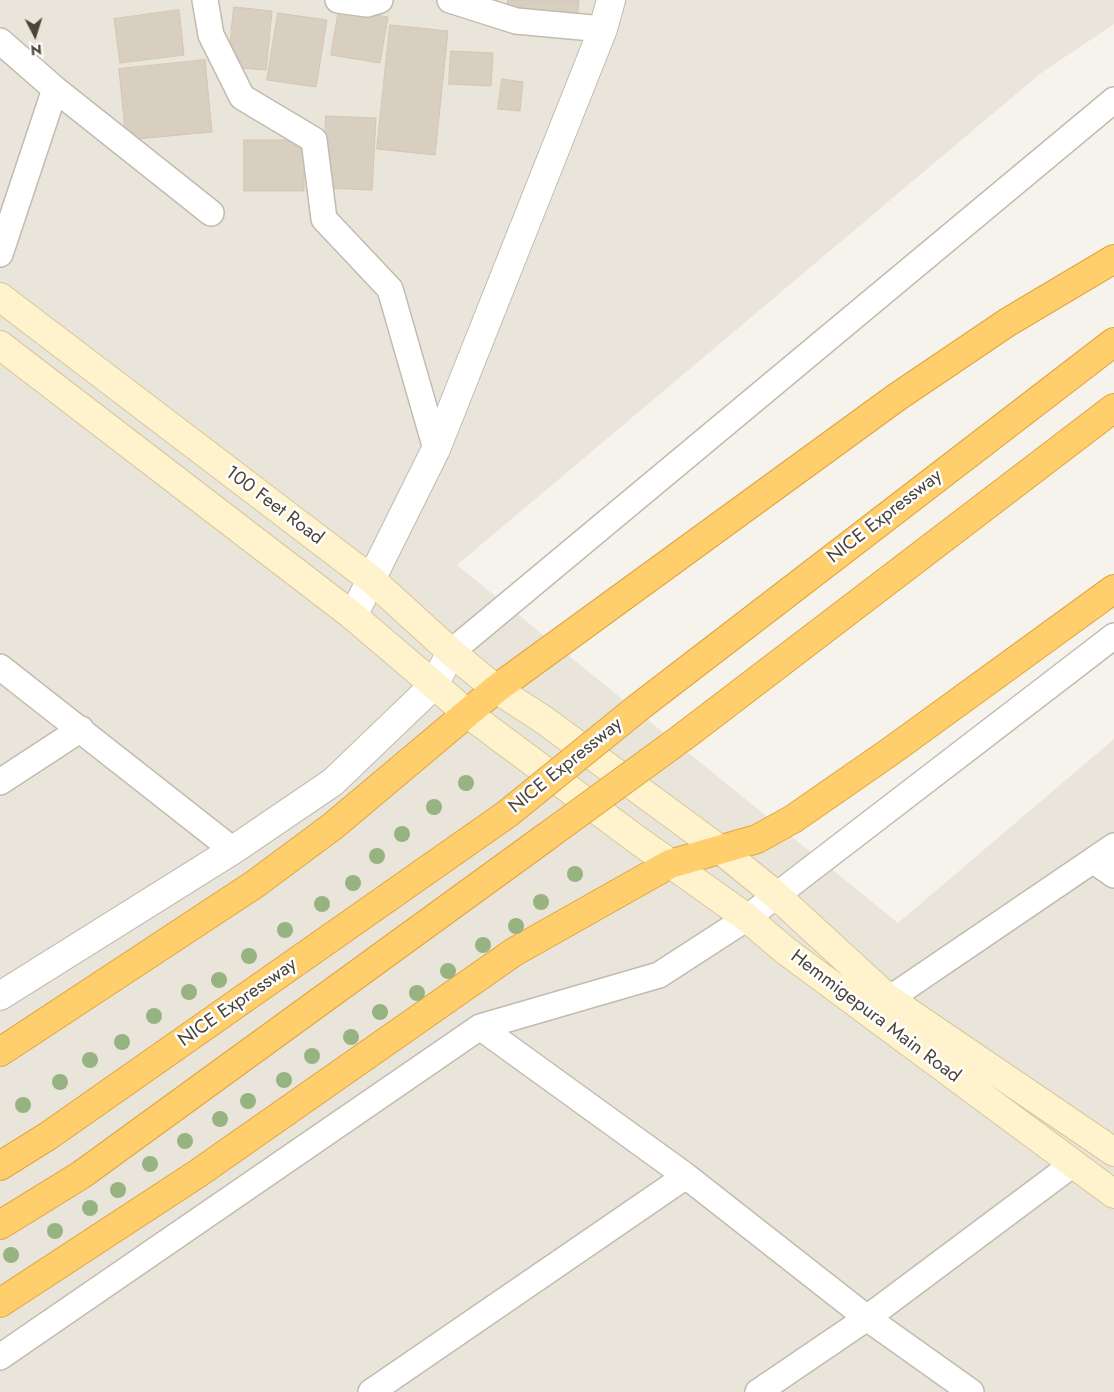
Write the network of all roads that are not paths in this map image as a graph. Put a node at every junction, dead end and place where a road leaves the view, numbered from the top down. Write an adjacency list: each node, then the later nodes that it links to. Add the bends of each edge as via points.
1 (205, 0): 17 (street, via 212,35 242,96 314,140 324,219 390,289)
2 (338, 0): 3 (street, via 367,4)
3 (380, 0)
4 (450, 0): 6 (street, via 516,21)
5 (611, 0): 6 (street)
6 (603, 29): 17 (street)
7 (0, 41): 8 (street)
8 (56, 89): 10 (street); 11 (street)
9 (1114, 100): 22 (street)
10 (211, 213)
11 (0, 254)
12 (1114, 259): 25 (highway, via 1008,322 897,397)
13 (0, 296): 18 (main road, 100 Feet Road)
14 (1114, 342): 44 (highway, NICE Expressway, bridge, via 639,707 507,814)
15 (0, 345): 20 (main road)
16 (1114, 408): 47 (highway, bridge, via 546,837 81,1175)
17 (436, 449): 18 (street)
18 (372, 580): 20 (street); 22 (main road, 100 Feet Road)
19 (1114, 589): 32 (highway, via 793,819 757,839)
20 (353, 616): 24 (main road)
21 (1114, 636): 36 (street)
22 (451, 652): 24 (street); 25 (main road, 100 Feet Road)
23 (0, 667): 27 (street)
24 (434, 685): 26 (main road); 31 (street, via 333,782)
25 (496, 688): 26 (highway); 29 (main road, 100 Feet Road)
26 (467, 713): 34 (main road, Hemmigepura Main Road); 41 (highway, via 333,826 255,884)
27 (81, 729): 28 (street); 31 (street)
28 (0, 782)
29 (671, 813): 32 (main road, Hemmigepura Main Road)
30 (1114, 846): 33 (street)
31 (233, 850): 38 (street)
32 (722, 851): 34 (highway); 36 (main road, Hemmigepura Main Road)
33 (1094, 861): 35 (street); 39 (street)
34 (670, 864): 37 (main road, Hemmigepura Main Road); 48 (highway, via 514,952 197,1174)
35 (1114, 876)
36 (776, 895): 37 (street); 39 (main road, Hemmigepura Main Road)
37 (747, 918): 40 (street, via 659,975); 43 (main road, Hemmigepura Main Road, via 786,952)
38 (0, 996)
39 (889, 998): 42 (main road, Hemmigepura Main Road)
40 (480, 1027): 45 (street); 50 (street)
41 (0, 1052)
42 (1114, 1152)
43 (1073, 1164): 46 (main road, Hemmigepura Main Road); 49 (street)
44 (0, 1166)
45 (686, 1176): 49 (street); 51 (street)
46 (1114, 1194)
47 (0, 1225)
48 (0, 1303)
49 (866, 1318): 52 (street); 53 (street)
50 (0, 1357)
51 (371, 1392)
52 (758, 1392)
53 (971, 1392)

